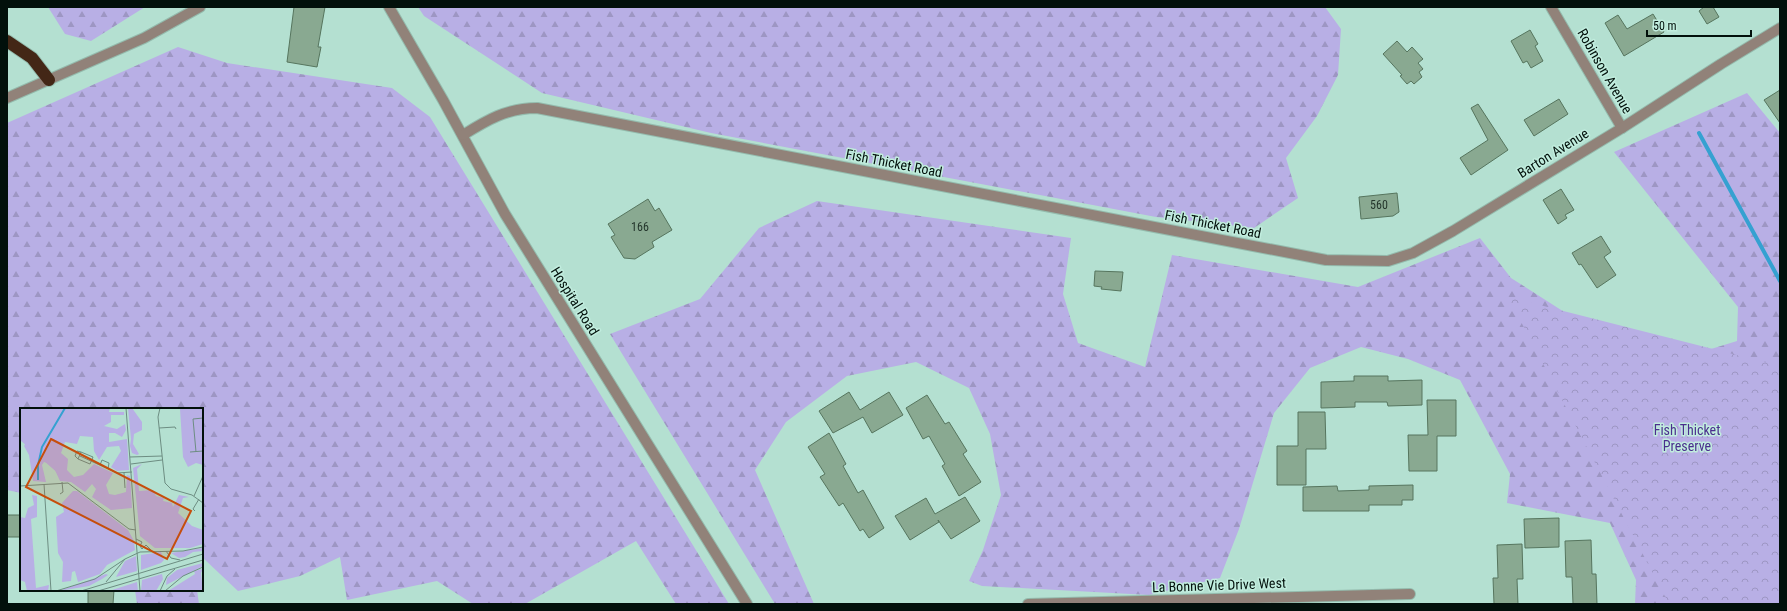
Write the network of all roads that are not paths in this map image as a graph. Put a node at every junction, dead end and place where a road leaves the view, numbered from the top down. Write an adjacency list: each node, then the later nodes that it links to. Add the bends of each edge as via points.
1 (200, 7): 6 (street, via 144,38)
2 (389, 7): 9 (street, Hospital Road)
3 (1551, 7): 8 (street, Robinson Avenue)
4 (1780, 28): 8 (street, Barton Avenue)
5 (7, 41): 6 (highway, via 32,58)
6 (49, 80): 7 (street)
7 (7, 98)
8 (1622, 128): 10 (street, Barton Avenue, via 1413,253 1388,261)
9 (463, 135): 10 (street, Fish Thicket Road, via 508,111 521,108 548,110); 12 (street, Hospital Road, via 519,238)
10 (1326, 260)
11 (1410, 594): 13 (street, La Bonne Vie Drive West)
12 (747, 604)
13 (1028, 604)

